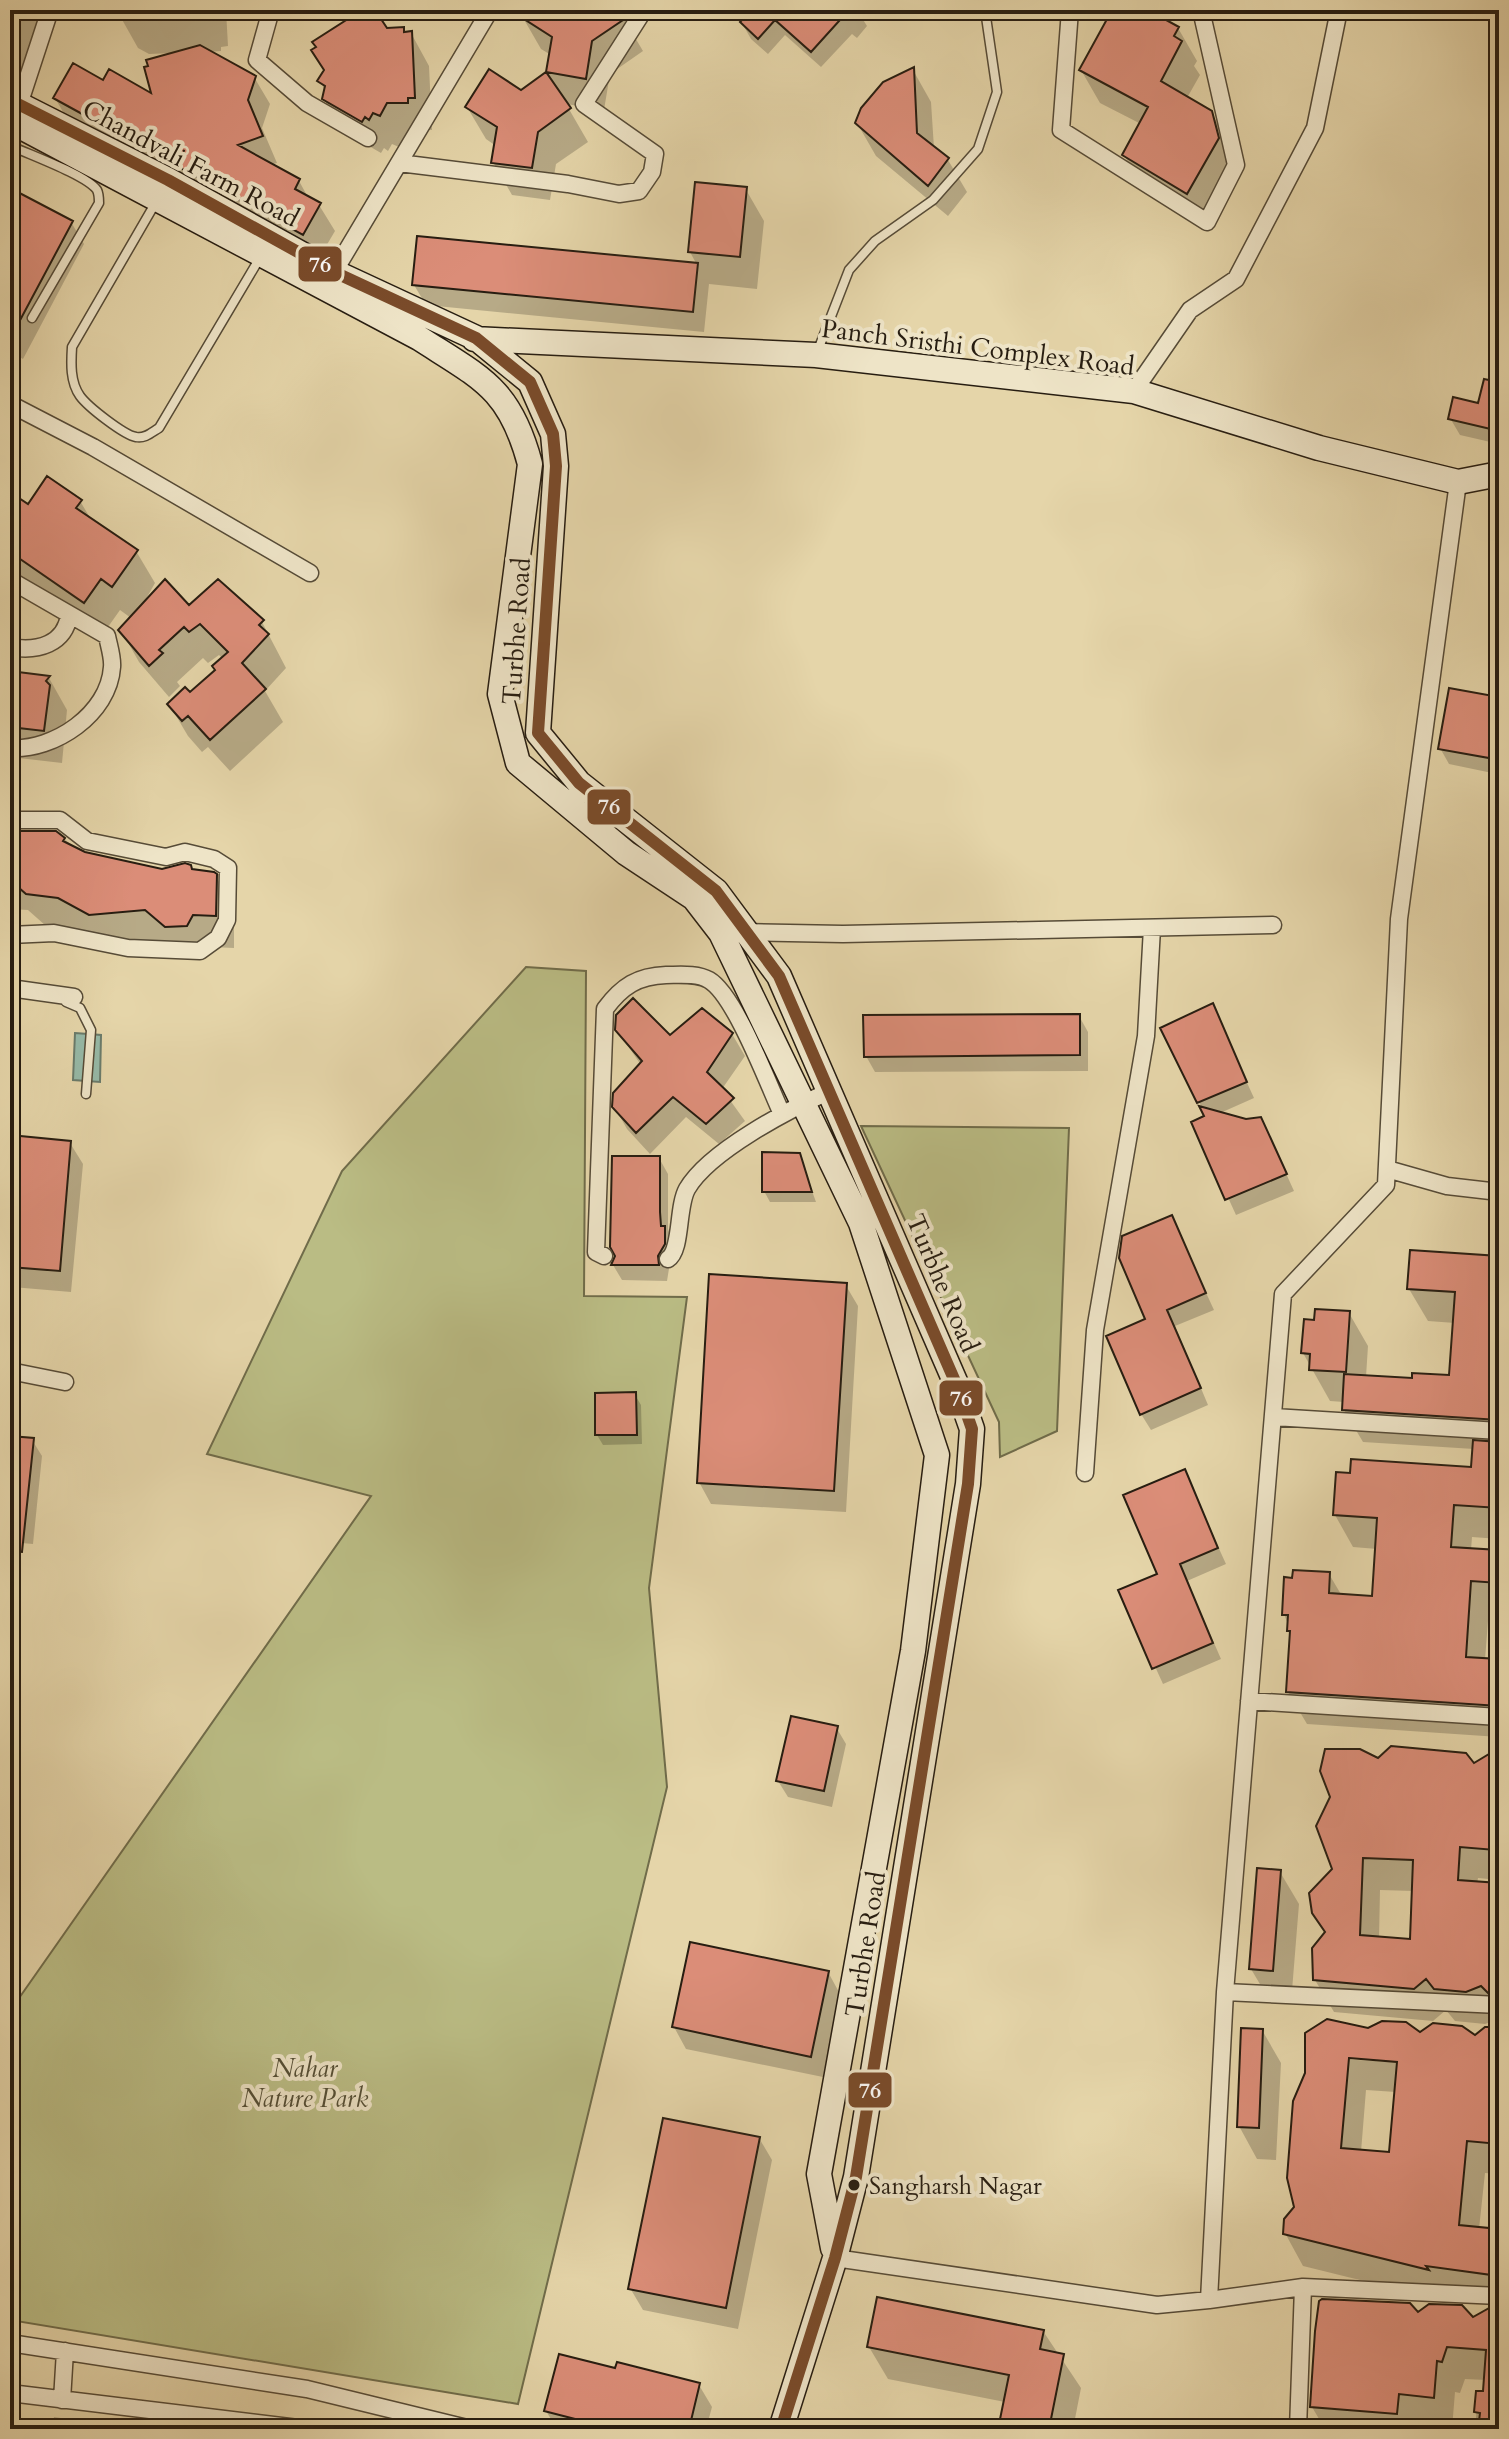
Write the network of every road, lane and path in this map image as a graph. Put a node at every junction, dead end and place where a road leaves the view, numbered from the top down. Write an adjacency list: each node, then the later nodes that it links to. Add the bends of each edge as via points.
1 (50, 10): 9 (street)
2 (271, 10): 10 (street, via 257,60 307,103)
3 (644, 10): 12 (street, via 584,104 655,154 652,172 639,191 619,194)
4 (985, 10): 19 (lane, via 997,92 978,149 933,200 875,241 849,270)
5 (1070, 10): 6 (street, via 1061,130 1207,222 1236,165)
6 (1201, 10)
7 (1339, 10): 20 (street, via 1315,128 1236,279 1190,310)
8 (485, 11): 12 (street)
9 (15, 115): 11 (street, Chandvali Farm Road); 11 (lane, via 11,146)
10 (368, 138)
11 (91, 163): 13 (street, Chandvali Farm Road); 16 (lane, via 99,203)
12 (399, 163): 15 (street)
13 (162, 190): 14 (street, Chandvali Farm Road); 14 (lane, via 72,347 71,372 79,395 135,437 159,428)
14 (267, 247): 15 (street, Chandvali Farm Road); 18 (street, Chandvali Farm Road)
15 (334, 272): 17 (street, Chandvali Farm Road)
16 (32, 318)
17 (476, 338): 18 (street, Panch Sristhi Complex Road); 19 (street, Panch Sristhi Complex Road); 28 (street, Turbhe Road, via 530,382 553,434 556,466)
18 (441, 352): 29 (street, Chandvali Farm Road, via 484,378 521,429 530,464 500,694)
19 (816, 355): 20 (street, Panch Sristhi Complex Road)
20 (1134, 391): 23 (street, Panch Sristhi Complex Road, via 1319,448)
21 (10, 404): 24 (street)
22 (1499, 474): 23 (street, Panch Sristhi Complex Road)
23 (1458, 482): 43 (street, via 1399,919)
24 (310, 573)
25 (10, 580): 26 (street)
26 (69, 615): 27 (street, via 67,631 57,642); 30 (street, via 107,636 112,666 106,691 69,734)
27 (10, 647)
28 (539, 703): 29 (street); 34 (street, Turbhe Road, via 538,733 579,783 716,891)
29 (504, 709): 35 (street, via 518,763 626,853 694,898)
30 (10, 748)
31 (10, 820): 36 (street, via 60,820 87,841 166,857 185,852 214,859 228,868 230,882 227,920 218,938 200,951 128,948 54,933)
32 (1273, 925): 33 (street)
33 (1152, 928): 34 (street); 54 (street, via 1142,1063 1095,1330)
34 (746, 932): 35 (street); 39 (street, Turbhe Road, via 779,976)
35 (721, 933): 41 (street)
36 (10, 935)
37 (10, 990): 38 (street); 40 (lane, via 80,1008 91,1030)
38 (74, 997)
39 (830, 1091): 41 (street); 45 (street, Turbhe Road)
40 (86, 1094)
41 (805, 1102): 42 (street); 45 (street)
42 (782, 1114): 46 (street, via 727,998 708,980 645,976 625,988 605,1009 596,1252); 47 (street, via 694,1180 681,1203 675,1250)
43 (1387, 1169): 44 (street, via 1447,1186); 50 (street, via 1386,1185 1283,1294)
44 (1499, 1192)
45 (871, 1216): 51 (street, Turbhe Road); 53 (street)
46 (604, 1256)
47 (668, 1259)
48 (10, 1371): 49 (street)
49 (65, 1382)
50 (1274, 1417): 52 (street); 55 (street)
51 (972, 1429): 53 (street); 59 (street, Turbhe Road, via 968,1484 864,2129)
52 (1499, 1431)
53 (933, 1440): 59 (street, via 937,1455 913,1651 819,2174)
54 (1085, 1473)
55 (1249, 1701): 56 (street); 57 (street)
56 (1499, 1717)
57 (1225, 1992): 58 (street); 62 (street)
58 (1499, 2005)
59 (835, 2258): 62 (street, via 1157,2305); 70 (street, Turbhe Road)
60 (1303, 2287): 61 (street); 62 (street); 71 (street)
61 (1499, 2296)
62 (1209, 2300)
63 (10, 2343): 64 (street)
64 (65, 2351): 66 (street); 69 (street, via 307,2389)
65 (10, 2393): 66 (street)
66 (62, 2400): 67 (street)
67 (244, 2425): 68 (street)
68 (306, 2429)
69 (471, 2429)
70 (781, 2429)
71 (1298, 2429)

